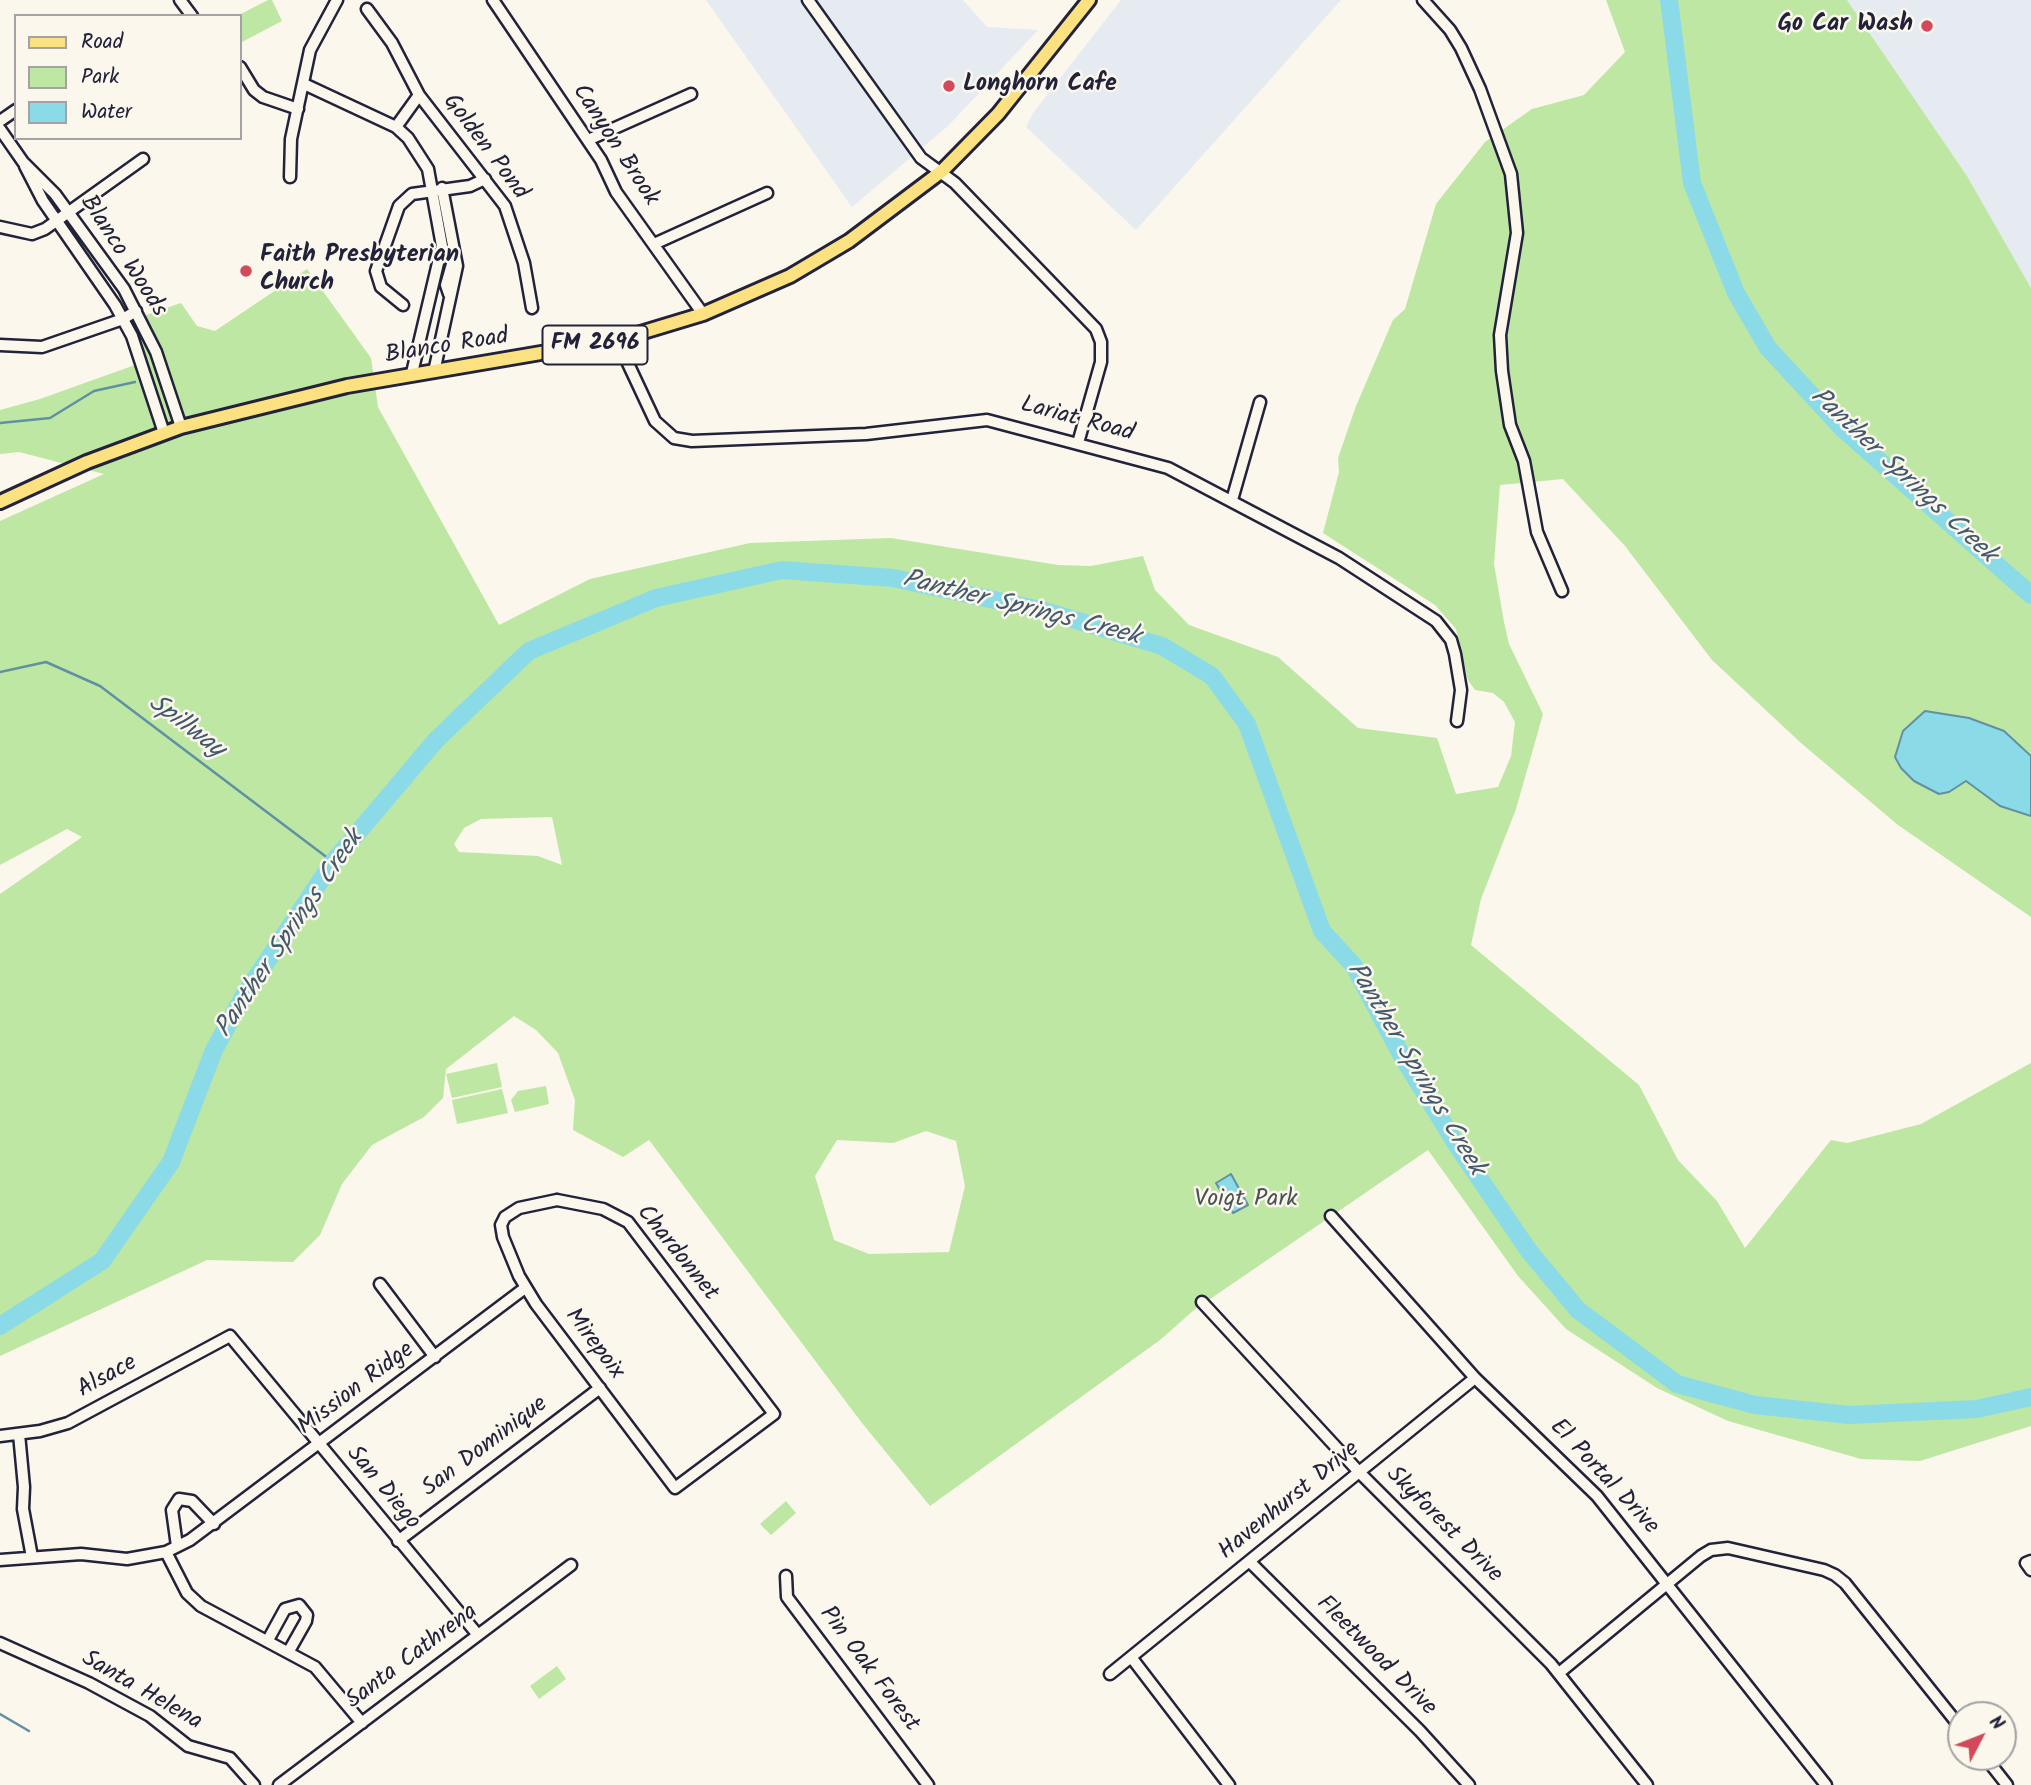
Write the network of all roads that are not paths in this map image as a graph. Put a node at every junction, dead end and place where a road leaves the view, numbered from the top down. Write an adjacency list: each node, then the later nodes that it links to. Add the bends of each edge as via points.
1 (493, 0): 14 (street, Canyon Brook)
2 (808, 0): 17 (street, via 921,158)
3 (1089, 0): 17 (main road, Blanco Road / FM 2696, via 998,114)
4 (1423, 0): 41 (street, via 1461,48 1511,174 1517,233 1500,335 1502,371 1510,425 1524,461 1537,532)
5 (339, 1): 8 (street, via 310,50)
6 (367, 9): 10 (street, Golden Pond, via 392,43)
7 (242, 70): 11 (street, via 263,97)
8 (304, 84): 11 (street); 12 (street)
9 (691, 94): 14 (street)
10 (419, 95): 12 (street, Golden Pond); 19 (street, Golden Pond)
11 (298, 109): 18 (street)
12 (396, 127): 20 (street, via 418,152)
13 (0, 130): 16 (street, Blanco Woods)
14 (588, 140): 25 (street, Canyon Brook, via 616,192)
15 (143, 159): 22 (street)
16 (23, 162): 22 (street, Blanco Woods); 23 (street, Blanco Woods)
17 (942, 171): 29 (main road, Blanco Road / FM 2696, via 820,259); 38 (street, via 1096,328 1101,362)
18 (290, 177)
19 (485, 179): 20 (street, via 470,186); 27 (street, Golden Pond, via 511,218)
20 (438, 189): 26 (street, via 404,198 378,259 381,287); 33 (street, via 457,266); 34 (street, via 442,246)
21 (767, 193): 25 (street)
22 (68, 212): 23 (street); 28 (street, Blanco Woods)
23 (57, 221): 24 (street, via 32,234); 30 (street, Blanco Woods)
24 (0, 227)
25 (654, 244): 29 (street, Canyon Brook)
26 (403, 304)
27 (532, 309)
28 (136, 310): 30 (street); 36 (street, Blanco Woods, via 156,352)
29 (703, 314): 31 (main road, Blanco Road / FM 2696)
30 (123, 319): 32 (street, via 43,346); 37 (street, Blanco Woods, via 148,377)
31 (617, 340): 33 (main road, Blanco Road / FM 2696); 38 (street, Lariat Road, via 655,421 674,438 692,442 866,434 987,420)
32 (0, 345)
33 (434, 372): 34 (main road, Blanco Road / FM 2696)
34 (412, 373): 36 (main road, Blanco Road / FM 2696, via 288,398)
35 (1260, 402): 39 (street)
36 (181, 427): 37 (main road, Blanco Road / FM 2696)
37 (164, 433): 40 (main road, Blanco Road / FM 2696)
38 (1078, 443): 39 (street, Lariat Road, via 1168,468)
39 (1232, 499): 42 (street, Lariat Road, via 1339,558 1437,621 1455,654 1461,690)
40 (0, 502)
41 (1562, 592)
42 (1457, 721)
43 (1331, 1216): 50 (street, El Portal Drive)
44 (505, 1217): 46 (street, Mirepoix, via 503,1237); 56 (street, Chardonnet, via 519,1208 557,1200 603,1209 628,1222 774,1414)
45 (380, 1284): 49 (street)
46 (525, 1288): 49 (street, Mission Ridge); 51 (street, Mirepoix)
47 (1202, 1302): 55 (street, Skyforest Drive)
48 (230, 1336): 52 (street, Alsace, via 80,1417 54,1428); 54 (street, San Diego)
49 (435, 1357): 54 (street, Mission Ridge)
50 (1475, 1378): 55 (street, Havenhurst Drive); 66 (street, El Portal Drive, via 1597,1496)
51 (600, 1388): 56 (street, Mirepoix); 58 (street, San Dominique)
52 (19, 1434): 53 (street, Alsace); 61 (street, via 23,1509)
53 (0, 1436)
54 (319, 1446): 57 (street, Mission Ridge); 58 (street, San Diego)
55 (1359, 1472): 63 (street, Havenhurst Drive); 72 (street, Skyforest Drive)
56 (675, 1488)
57 (214, 1524): 59 (street, Mission Ridge); 59 (street, via 192,1501 179,1499 172,1510)
58 (398, 1541): 67 (street, San Diego)
59 (177, 1546): 60 (street, Mission Ridge)
60 (166, 1552): 61 (street, Mission Ridge, via 127,1559 81,1553); 68 (street, via 187,1593 201,1606)
61 (32, 1557): 62 (street, Mission Ridge)
62 (0, 1560)
63 (1250, 1562): 71 (street, Havenhurst Drive); 81 (street, Fleetwood Drive)
64 (571, 1565): 67 (street, Santa Cathrena)
65 (786, 1576): 79 (street, Pin Oak Forest, via 787,1597)
66 (1669, 1584): 72 (street); 74 (street, via 1701,1556 1728,1548 1824,1570 1845,1583); 83 (street, El Portal Drive)
67 (478, 1635): 75 (street, Santa Cathrena)
68 (268, 1640): 70 (street); 70 (street, via 285,1609 299,1605 306,1621)
69 (0, 1643): 77 (street, Santa Helena, via 150,1716 188,1746 230,1758)
70 (289, 1651): 75 (street, via 315,1667)
71 (1131, 1657): 73 (street, Havenhurst Drive); 80 (street)
72 (1559, 1673): 82 (street, Skyforest Drive)
73 (1110, 1674)
74 (1947, 1710)
75 (362, 1723): 78 (street, Santa Cathrena)
76 (1996, 1771): 84 (street)
77 (254, 1785)
78 (279, 1785)
79 (928, 1785)
80 (1229, 1785)
81 (1469, 1785)
82 (1647, 1785)
83 (1826, 1785)
84 (2007, 1785)

